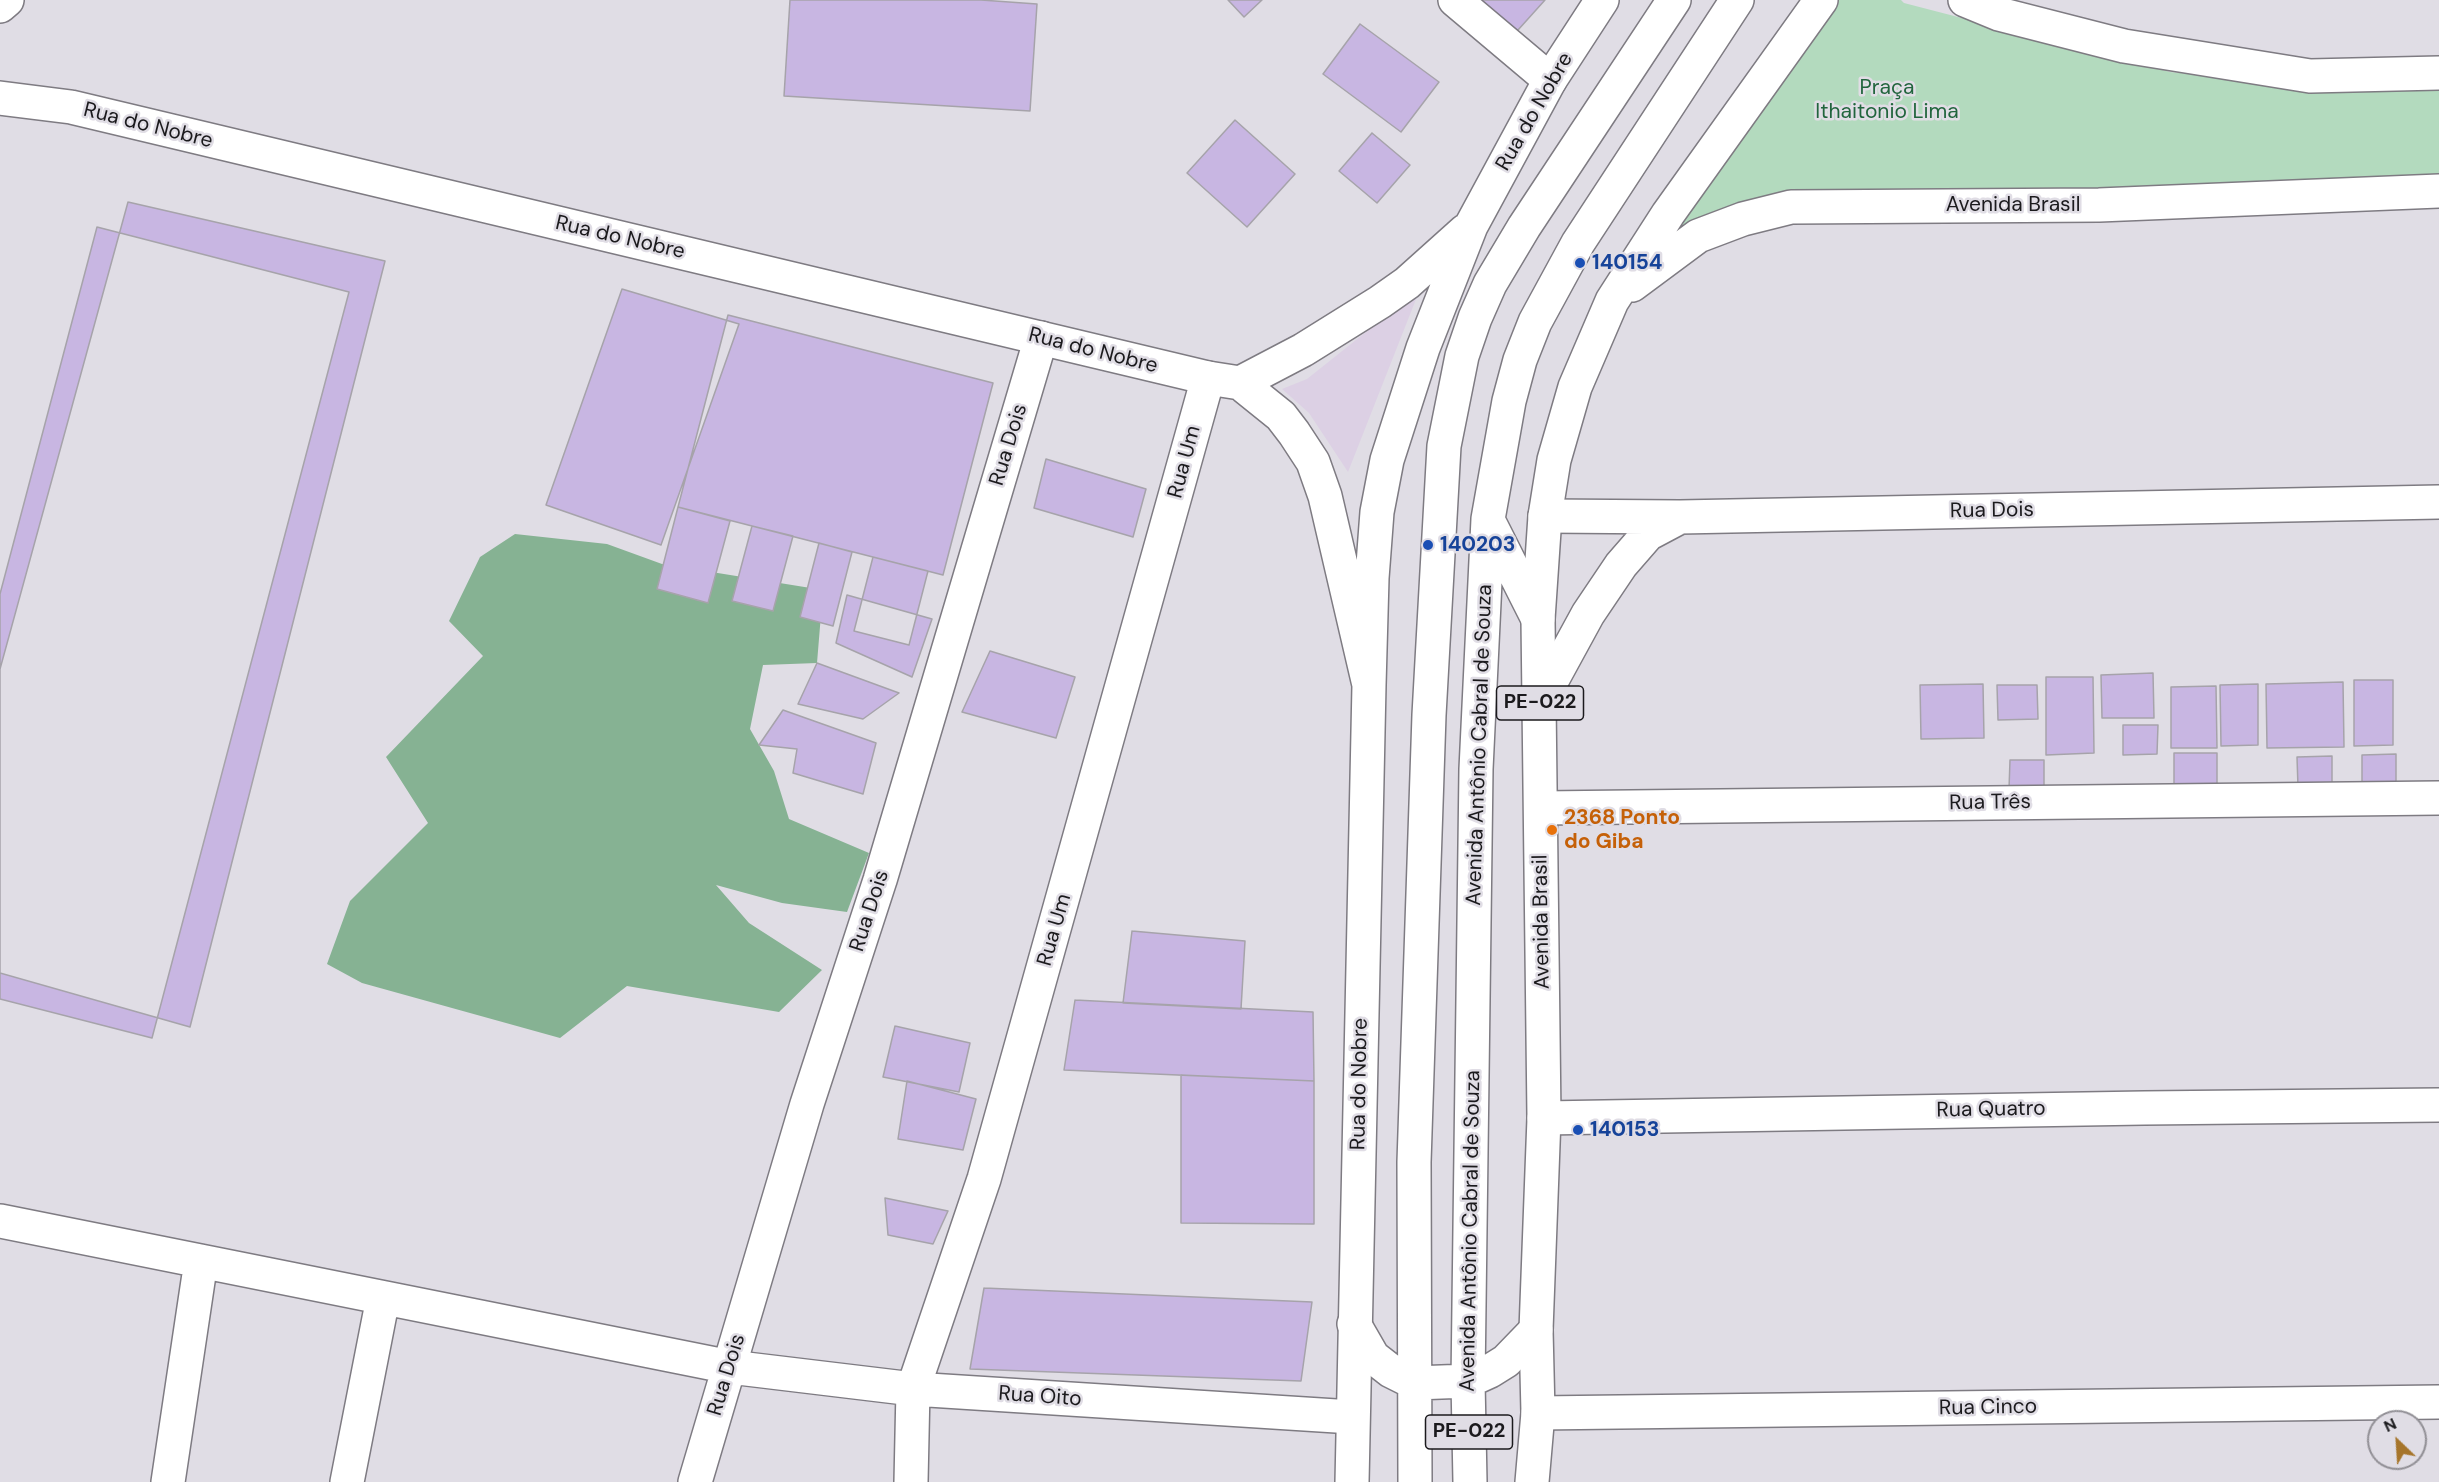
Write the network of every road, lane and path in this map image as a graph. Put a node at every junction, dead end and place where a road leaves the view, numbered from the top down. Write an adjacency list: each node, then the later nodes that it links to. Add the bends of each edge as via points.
1 (7, 0): 8 (main road)
2 (1455, 0): 10 (main road)
3 (1602, 0): 10 (main road, Rua do Nobre)
4 (1674, 0): 35 (main road, PE-022, via 1524,226 1490,284 1462,356 1444,446 1429,715 1414,1162)
5 (1737, 0): 20 (main road, Avenida Antônio Cabral de Souza / PE-022, via 1578,243 1535,322 1509,401)
6 (1821, 0): 14 (main road, Avenida Brasil / PE-022, via 1668,214)
7 (1965, 0): 9 (main road, via 1999,14 2124,46 2310,76)
8 (0, 6)
9 (2439, 73)
10 (1550, 80): 13 (main road, Rua do Nobre)
11 (0, 98): 15 (main road, Rua do Nobre, via 71,107)
12 (2439, 191): 14 (main road, Avenida Brasil, via 2099,205 1791,207 1698,236)
13 (1471, 226): 16 (main road, Rua do Nobre, via 1407,284 1380,302 1303,350); 22 (main road, Rua do Nobre, via 1423,348 1387,460 1377,512)
14 (1612, 301): 18 (main road, Avenida Brasil / PE-022, via 1575,387 1554,460)
15 (1041, 338): 16 (main road, Rua do Nobre); 33 (main road, Rua Dois, via 880,880 803,1115)
16 (1224, 381): 22 (main road, Rua do Nobre, via 1281,416 1312,462 1325,496); 36 (main road, Rua Um, via 1128,672 984,1179)
17 (2439, 502): 19 (main road, Rua Dois)
18 (1545, 516): 19 (main road, Rua Dois); 21 (main road, Avenida Brasil / PE-022)
19 (1680, 517): 23 (main road, via 1648,534 1620,565)
20 (1488, 519): 21 (main road); 34 (main road, Avenida Antônio Cabral de Souza / PE-022, via 1476,770)
21 (1538, 619): 23 (main road, Avenida Brasil / PE-022)
22 (1369, 685): 31 (main road, Rua do Nobre)
23 (1540, 702): 25 (main road, Avenida Brasil / PE-022)
24 (2439, 798): 25 (main road, Rua Três)
25 (1541, 808): 27 (main road, Avenida Brasil / PE-022)
26 (2439, 1105): 27 (main road, Rua Quatro)
27 (1544, 1118): 32 (main road, Avenida Brasil / PE-022)
28 (0, 1221): 29 (main road, Rua Oito)
29 (201, 1261): 30 (main road, Rua Oito); 40 (main road)
30 (383, 1298): 33 (main road, Rua Oito); 41 (main road)
31 (1354, 1324): 35 (main road, via 1373,1357); 39 (main road, Rua do Nobre)
32 (1536, 1330): 34 (main road, via 1506,1361); 38 (main road, Avenida Brasil / PE-022)
33 (730, 1367): 36 (main road, Rua Oito); 42 (main road, Rua Dois)
34 (1468, 1381): 35 (main road); 46 (main road, Avenida Antônio Cabral de Souza / PE-022)
35 (1414, 1383): 45 (main road, PE-022)
36 (913, 1389): 39 (main road, Rua Oito); 43 (main road, Rua Um)
37 (2439, 1402): 38 (main road, Rua Cinco)
38 (1538, 1413): 47 (main road, Avenida Brasil / PE-022)
39 (1352, 1417): 44 (main road, Rua do Nobre)
40 (168, 1482)
41 (347, 1482)
42 (695, 1482)
43 (911, 1482)
44 (1352, 1482)
45 (1415, 1482)
46 (1470, 1482)
47 (1532, 1482)

